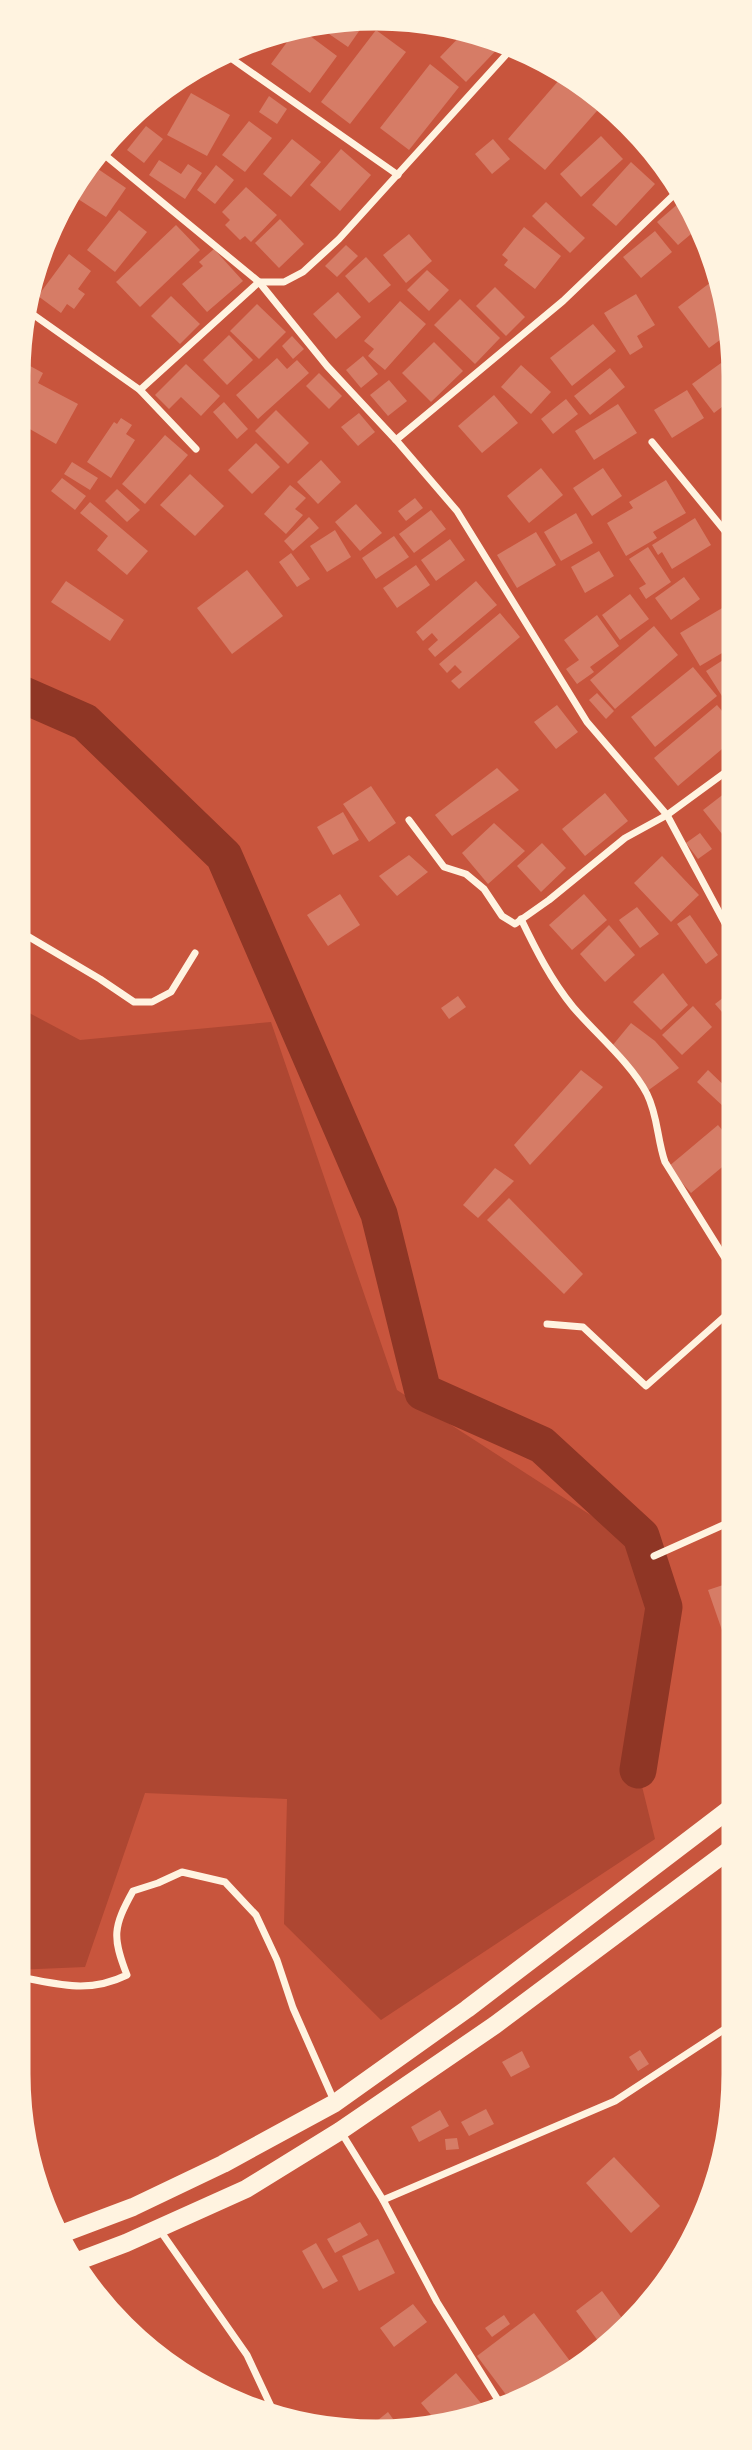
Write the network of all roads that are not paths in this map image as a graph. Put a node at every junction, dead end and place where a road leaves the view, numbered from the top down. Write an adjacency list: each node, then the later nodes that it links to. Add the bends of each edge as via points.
1 (508, 52): 4 (street)
2 (231, 58): 4 (street)
3 (106, 155): 6 (street)
4 (398, 176): 6 (street, via 303,272 284,282)
5 (675, 194): 9 (street, via 563,301)
6 (259, 282): 8 (street); 9 (street, via 327,366)
7 (32, 314): 8 (street)
8 (140, 390): 11 (street)
9 (396, 440): 14 (street, via 457,511 587,722)
10 (652, 442): 12 (street)
11 (196, 449)
12 (726, 532)
13 (726, 771): 14 (street)
14 (667, 816): 16 (street, via 625,838); 17 (street)
15 (409, 820): 16 (street, via 444,867 466,874 484,889 502,916 515,924)
16 (521, 919): 20 (street, via 546,970 572,1006 646,1092 657,1116 665,1162)
17 (726, 925)
18 (26, 935): 19 (street, via 134,1002 152,1002 171,992)
19 (195, 953)
20 (726, 1260)
21 (726, 1315): 22 (street, via 646,1386 583,1327)
22 (547, 1324)
23 (726, 1524): 24 (street)
24 (654, 1556)
25 (726, 1812): 29 (main road, via 467,2009)
26 (726, 1852): 30 (main road, via 495,2025)
27 (26, 1978): 29 (street, via 78,1988 115,1981 127,1975 116,1946 119,1917 134,1891 182,1872 225,1882 256,1915)
28 (726, 2028): 31 (street, via 615,2101)
29 (335, 2103): 33 (main road, via 223,2164)
30 (340, 2131): 31 (street); 32 (main road, via 246,2189)
31 (383, 2200): 35 (street, via 437,2302)
32 (159, 2229): 34 (main road); 36 (street, via 247,2355)
33 (64, 2233)
34 (80, 2260)
35 (499, 2401)
36 (272, 2408)

